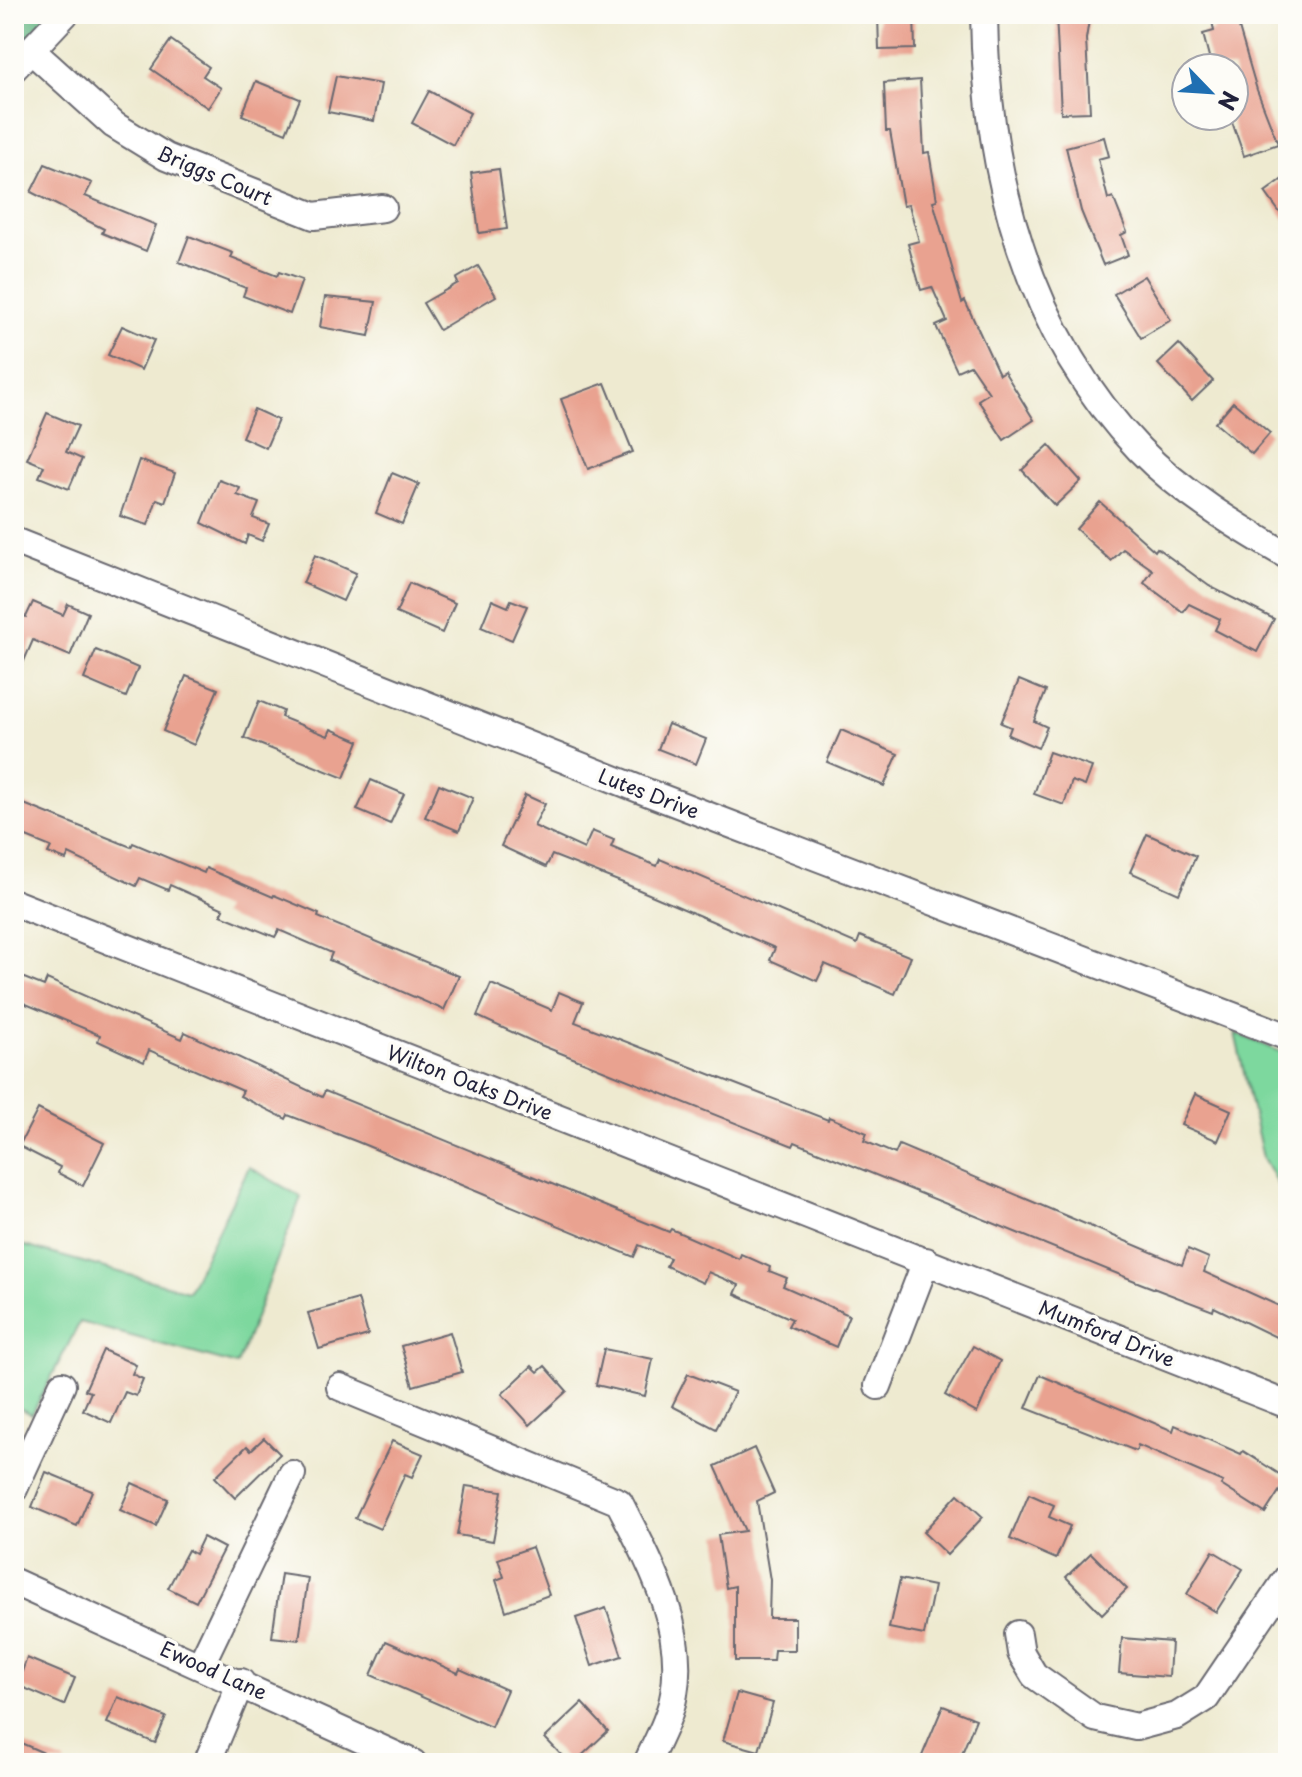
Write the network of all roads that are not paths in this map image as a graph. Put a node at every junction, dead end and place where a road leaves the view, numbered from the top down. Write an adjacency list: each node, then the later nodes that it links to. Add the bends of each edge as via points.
1 (65, 14): 3 (street)
2 (984, 14): 6 (street, via 993,138 1010,217 1032,284 1064,349 1105,411 1141,452 1195,497)
3 (22, 59): 4 (street, Briggs Court, via 166,157 314,216)
4 (383, 208)
5 (14, 541): 8 (street, Lutes Drive, via 649,793)
6 (1288, 556)
7 (14, 903): 9 (street, Wilton Oaks Drive)
8 (1288, 1037)
9 (926, 1261): 11 (street); 13 (street, Mumford Drive)
10 (62, 1385): 15 (street)
11 (878, 1386)
12 (340, 1387): 23 (street, via 619,1502 672,1620 677,1664 674,1695)
13 (1288, 1405)
14 (292, 1474): 19 (street)
15 (14, 1489)
16 (1288, 1577): 18 (street, via 1206,1698 1177,1716 1136,1727 1095,1718 1034,1675 1021,1653)
17 (14, 1582): 19 (street, Ewood Lane)
18 (1018, 1634)
19 (201, 1664): 20 (street, Ewood Lane)
20 (241, 1682): 21 (street); 22 (street, Ewood Lane)
21 (207, 1763)
22 (413, 1763)
23 (647, 1763)

